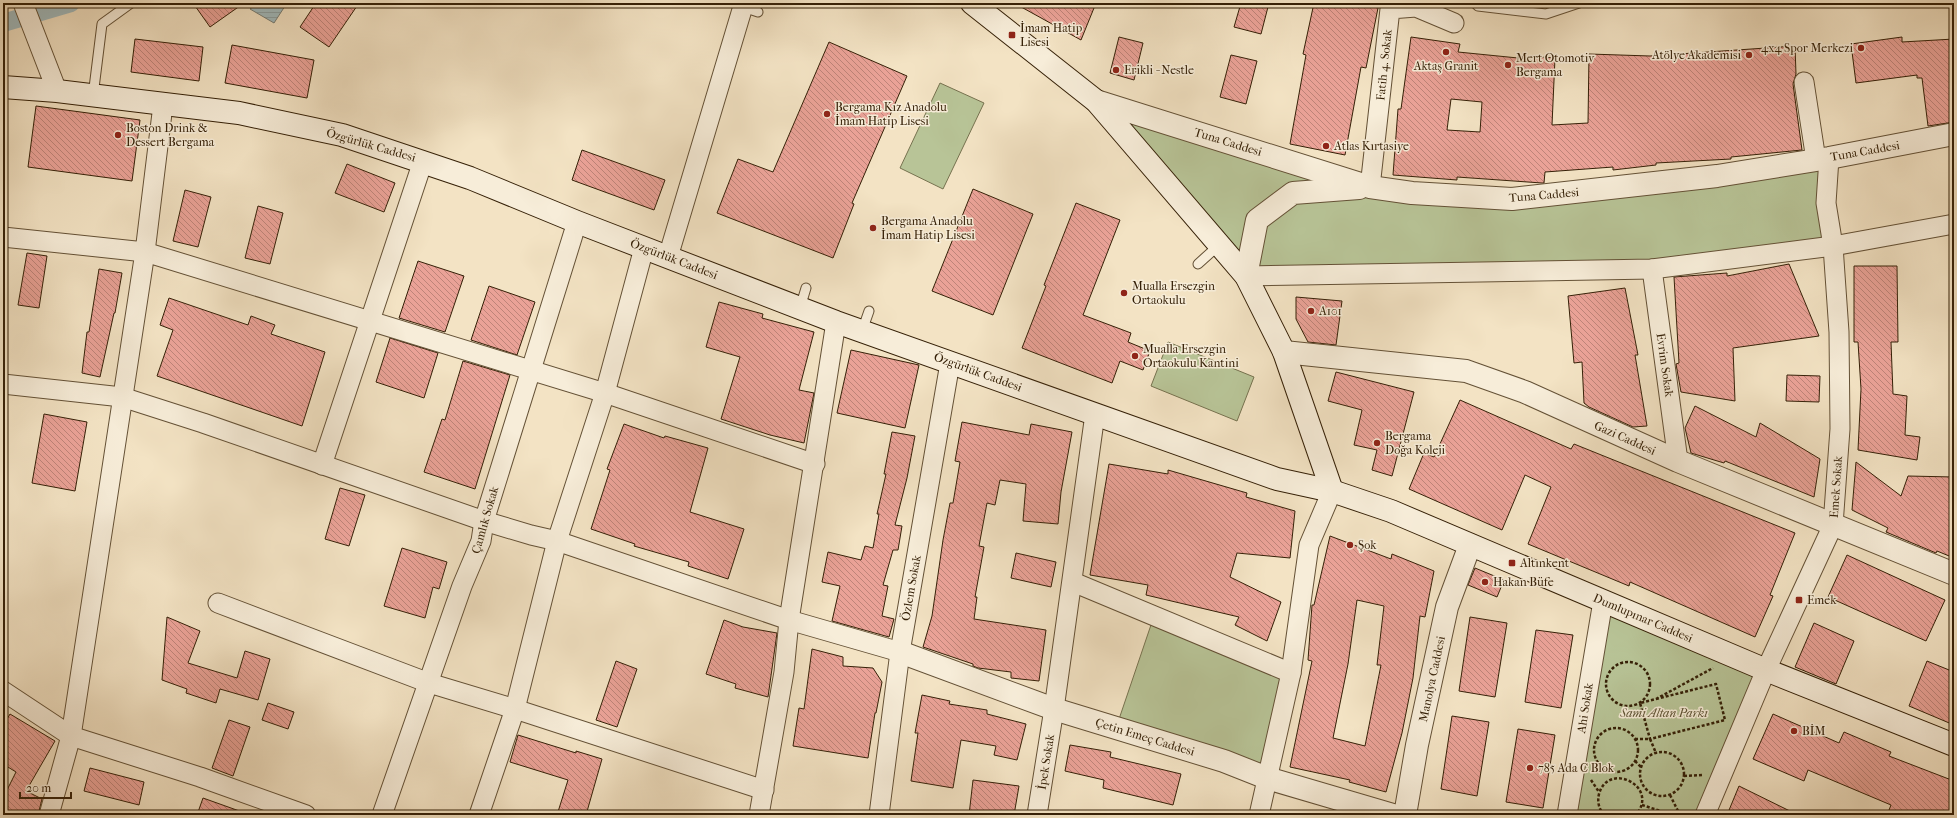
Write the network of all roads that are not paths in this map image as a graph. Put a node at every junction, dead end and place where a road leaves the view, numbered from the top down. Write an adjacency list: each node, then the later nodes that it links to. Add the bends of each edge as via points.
1 (132, 3): 11 (lane, via 102,24)
2 (972, 3): 12 (main road, Tuna Caddesi)
3 (1475, 3): 4 (lane, via 1478,6 1546,14)
4 (1579, 3)
5 (748, 7): 25 (street)
6 (26, 10): 10 (street)
7 (1454, 24): 17 (street, Fatih 4. Sokak, via 1416,7 1390,9)
8 (1804, 82): 15 (street, Emek Sokak)
9 (3, 87): 10 (main road, Özgürlük Caddesi)
10 (57, 91): 11 (main road, Özgürlük Caddesi)
11 (93, 96): 13 (main road, Özgürlük Caddesi)
12 (1096, 101): 17 (main road, Tuna Caddesi); 21 (main road, Tuna Caddesi)
13 (163, 105): 16 (main road, Özgürlük Caddesi, via 239,113 335,133); 24 (street)
14 (1954, 134): 15 (main road, Tuna Caddesi)
15 (1823, 159): 17 (main road, Tuna Caddesi, via 1717,176 1512,199 1412,193); 22 (street, Emek Sokak, via 1826,203)
16 (423, 161): 18 (main road, Özgürlük Caddesi); 30 (street)
17 (1370, 187): 28 (main road, via 1293,193 1257,220)
18 (577, 222): 23 (main road, Özgürlük Caddesi); 35 (street, Çamlık Sokak)
19 (1954, 224): 22 (street)
20 (3, 237): 24 (street)
21 (1219, 245): 26 (lane); 28 (main road, Tuna Caddesi)
22 (1833, 246): 27 (street); 45 (street, Emek Sokak, via 1839,332 1840,429)
23 (644, 248): 25 (main road, Özgürlük Caddesi); 37 (street)
24 (145, 252): 30 (street); 38 (street)
25 (668, 257): 31 (main road, Özgürlük Caddesi, via 803,298)
26 (1198, 264)
27 (1652, 269): 28 (street); 40 (street, Evrim Sokak)
28 (1246, 276): 33 (main road, Tuna Caddesi)
29 (869, 311): 32 (lane)
30 (370, 321): 35 (street); 42 (street)
31 (836, 322): 32 (main road, Özgürlük Caddesi); 41 (street)
32 (862, 331): 34 (main road, Özgürlük Caddesi)
33 (1284, 352): 40 (main road, Gazi Caddesi, via 1466,372 1525,392); 43 (main road, Tuna Caddesi)
34 (950, 363): 39 (main road, Özgürlük Caddesi); 53 (street, Özlem Sokak)
35 (531, 370): 37 (street); 44 (street, Çamlık Sokak)
36 (3, 384): 38 (street)
37 (605, 393): 41 (street); 46 (street)
38 (122, 397): 42 (street); 60 (street)
39 (1096, 414): 43 (main road, Özgürlük Caddesi, via 1277,479); 49 (street, İpek Sokak)
40 (1678, 461): 45 (main road, Gazi Caddesi)
41 (815, 464): 52 (street)
42 (322, 465): 44 (street)
43 (1332, 491): 47 (main road, Dumlupınar Caddesi, via 1391,511); 55 (street, via 1310,545)
44 (484, 521): 46 (street); 56 (street, Çamlık Sokak, via 481,541 462,586)
45 (1833, 525): 48 (main road, Gazi Caddesi); 54 (street, Emek Sokak)
46 (557, 541): 52 (street); 58 (street)
47 (1470, 545): 50 (main road, Dumlupınar Caddesi); 73 (main road, Manolya Caddesi, via 1447,607)
48 (1954, 574)
49 (1073, 582): 55 (street); 59 (street, İpek Sokak)
50 (1603, 601): 54 (main road, Dumlupınar Caddesi); 74 (street, Ahi Sokak)
51 (218, 603): 56 (street)
52 (789, 620): 53 (street); 63 (street, via 784,672)
53 (900, 652): 59 (main road, Çetin Emeç Caddesi); 69 (street, Özlem Sokak)
54 (1766, 670): 61 (main road, Dumlupınar Caddesi); 75 (street, Emek Sokak)
55 (1291, 673): 62 (street)
56 (429, 683): 58 (street); 66 (street, Çamlık Sokak)
57 (3, 691): 60 (street)
58 (515, 709): 63 (street); 67 (street)
59 (1054, 709): 62 (main road, Çetin Emeç Caddesi, via 1224,761); 70 (street, İpek Sokak)
60 (71, 736): 64 (street); 65 (street, via 200,777)
61 (1954, 745)
62 (1267, 778): 71 (street); 72 (main road, Çetin Emeç Caddesi)
63 (764, 790): 68 (street)
64 (49, 815)
65 (306, 815)
66 (382, 815)
67 (479, 815)
68 (759, 815)
69 (879, 815)
70 (1037, 815)
71 (1260, 815)
72 (1394, 815)
73 (1405, 815)
74 (1567, 815)
75 (1705, 815)

